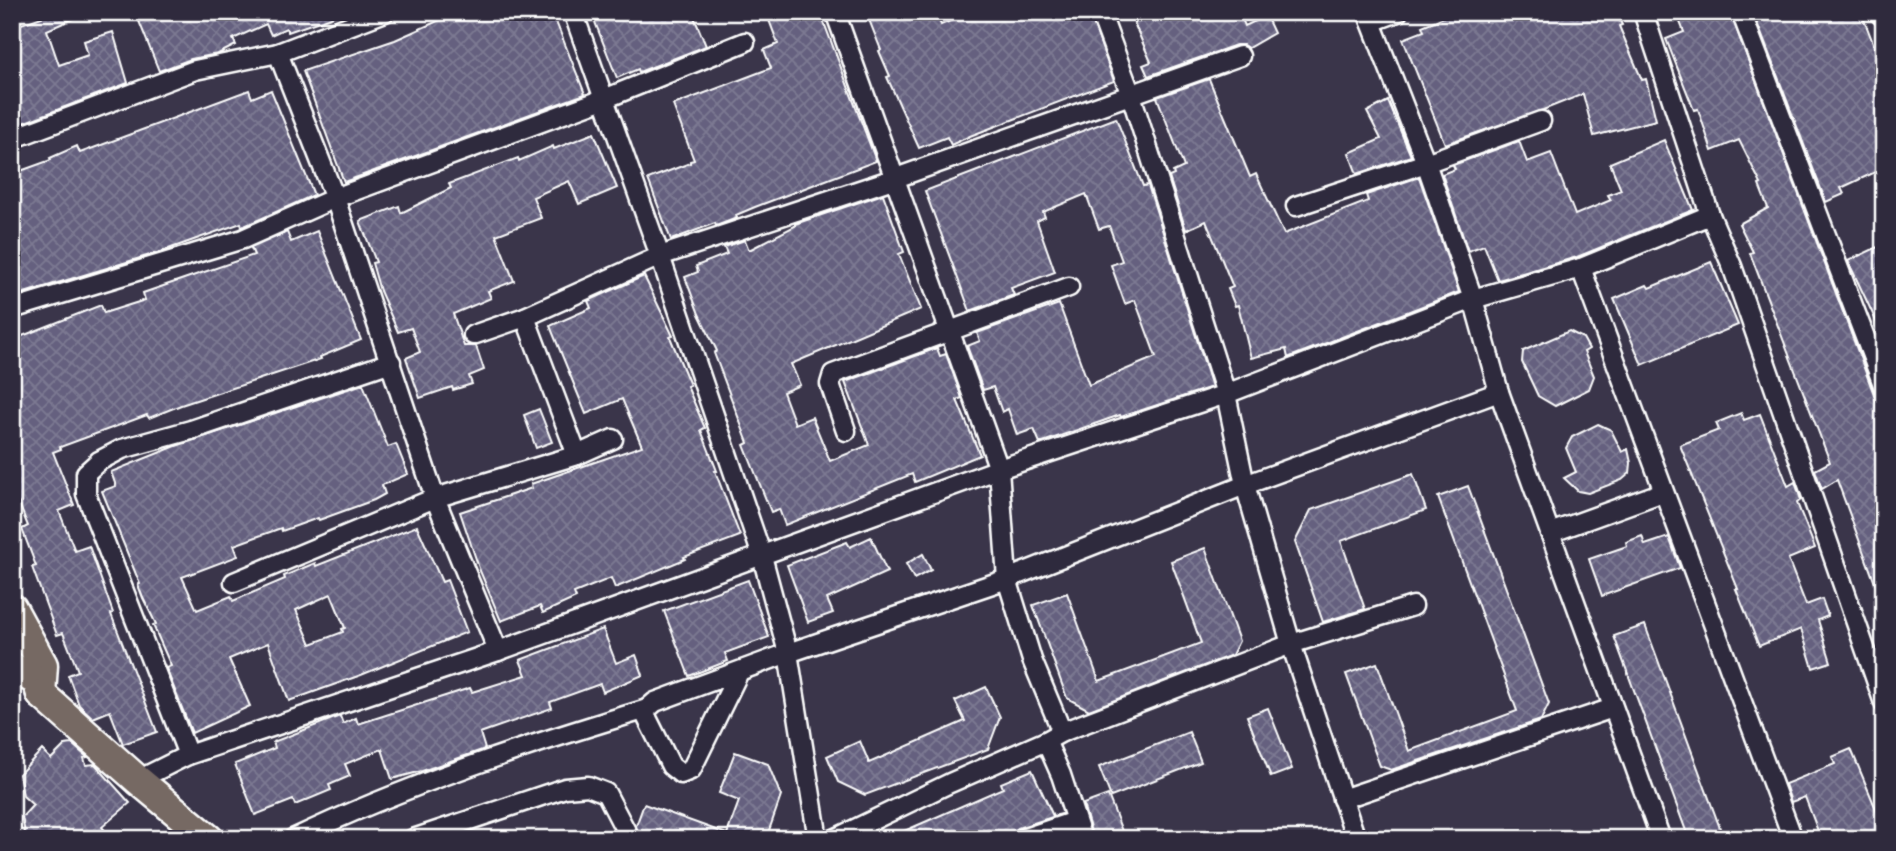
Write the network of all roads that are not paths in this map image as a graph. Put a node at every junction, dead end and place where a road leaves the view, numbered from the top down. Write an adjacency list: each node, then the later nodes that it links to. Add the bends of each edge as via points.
1 (386, 12): 10 (street)
2 (573, 12): 13 (street)
3 (835, 12): 17 (street)
4 (1101, 12): 12 (street)
5 (1398, 12): 8 (street)
6 (1643, 12): 20 (street)
7 (1741, 12): 30 (street)
8 (1369, 17): 16 (street)
9 (745, 42): 13 (street)
10 (278, 53): 15 (street, via 195,70); 18 (street)
11 (1240, 56): 12 (street)
12 (1131, 95): 17 (street); 32 (street)
13 (604, 99): 18 (street); 21 (street)
14 (1541, 121): 16 (street)
15 (12, 139)
16 (1426, 163): 19 (street); 24 (street)
17 (893, 178): 21 (street); 27 (street)
18 (335, 198): 25 (street, via 243,239); 29 (street)
19 (1296, 206)
20 (1710, 215): 22 (street); 52 (street, via 1732,266)
21 (660, 256): 26 (street); 41 (street)
22 (1581, 268): 24 (street); 38 (street)
23 (1069, 287): 27 (street)
24 (1473, 299): 31 (street); 32 (street)
25 (12, 309)
26 (525, 317): 28 (street); 35 (street)
27 (950, 330): 33 (street, via 833,374 830,384); 36 (street)
28 (473, 335)
29 (391, 362): 39 (street); 56 (street, via 122,449 86,473 86,494)
30 (1884, 387)
31 (1499, 392): 37 (street); 40 (street)
32 (1226, 394): 36 (street); 37 (street)
33 (846, 431)
34 (613, 439): 35 (street)
35 (577, 455): 39 (street)
36 (999, 469): 41 (street); 42 (street)
37 (1244, 485): 42 (street); 46 (street)
38 (1663, 492): 40 (street); 70 (street)
39 (435, 498): 43 (street); 47 (street)
40 (1550, 533): 53 (street)
41 (762, 556): 47 (street); 48 (street)
42 (1007, 579): 48 (street); 55 (street)
43 (234, 582)
44 (1413, 606): 46 (street)
45 (18, 618): 51 (main road, via 43,665)
46 (1291, 644): 55 (street); 58 (street)
47 (498, 651): 56 (street)
48 (788, 653): 50 (street); 60 (street)
49 (12, 667): 51 (main road, via 37,681)
50 (739, 672): 54 (street); 54 (street, via 691,770 681,774 671,766)
51 (41, 694): 57 (main road)
52 (1884, 703)
53 (1613, 708): 58 (street); 69 (street)
54 (646, 709): 63 (street, via 544,740 340,816)
55 (1054, 736): 59 (street); 65 (street)
56 (188, 755): 57 (street)
57 (138, 780): 62 (main road)
58 (1342, 799): 68 (street)
59 (1075, 821): 66 (street); 67 (street)
60 (819, 835)
61 (416, 838): 64 (street, via 565,788 588,786 606,793)
62 (209, 839)
63 (293, 839)
64 (630, 839)
65 (834, 839)
66 (1022, 839)
67 (1082, 839)
68 (1356, 839)
69 (1661, 839)
70 (1793, 839)

